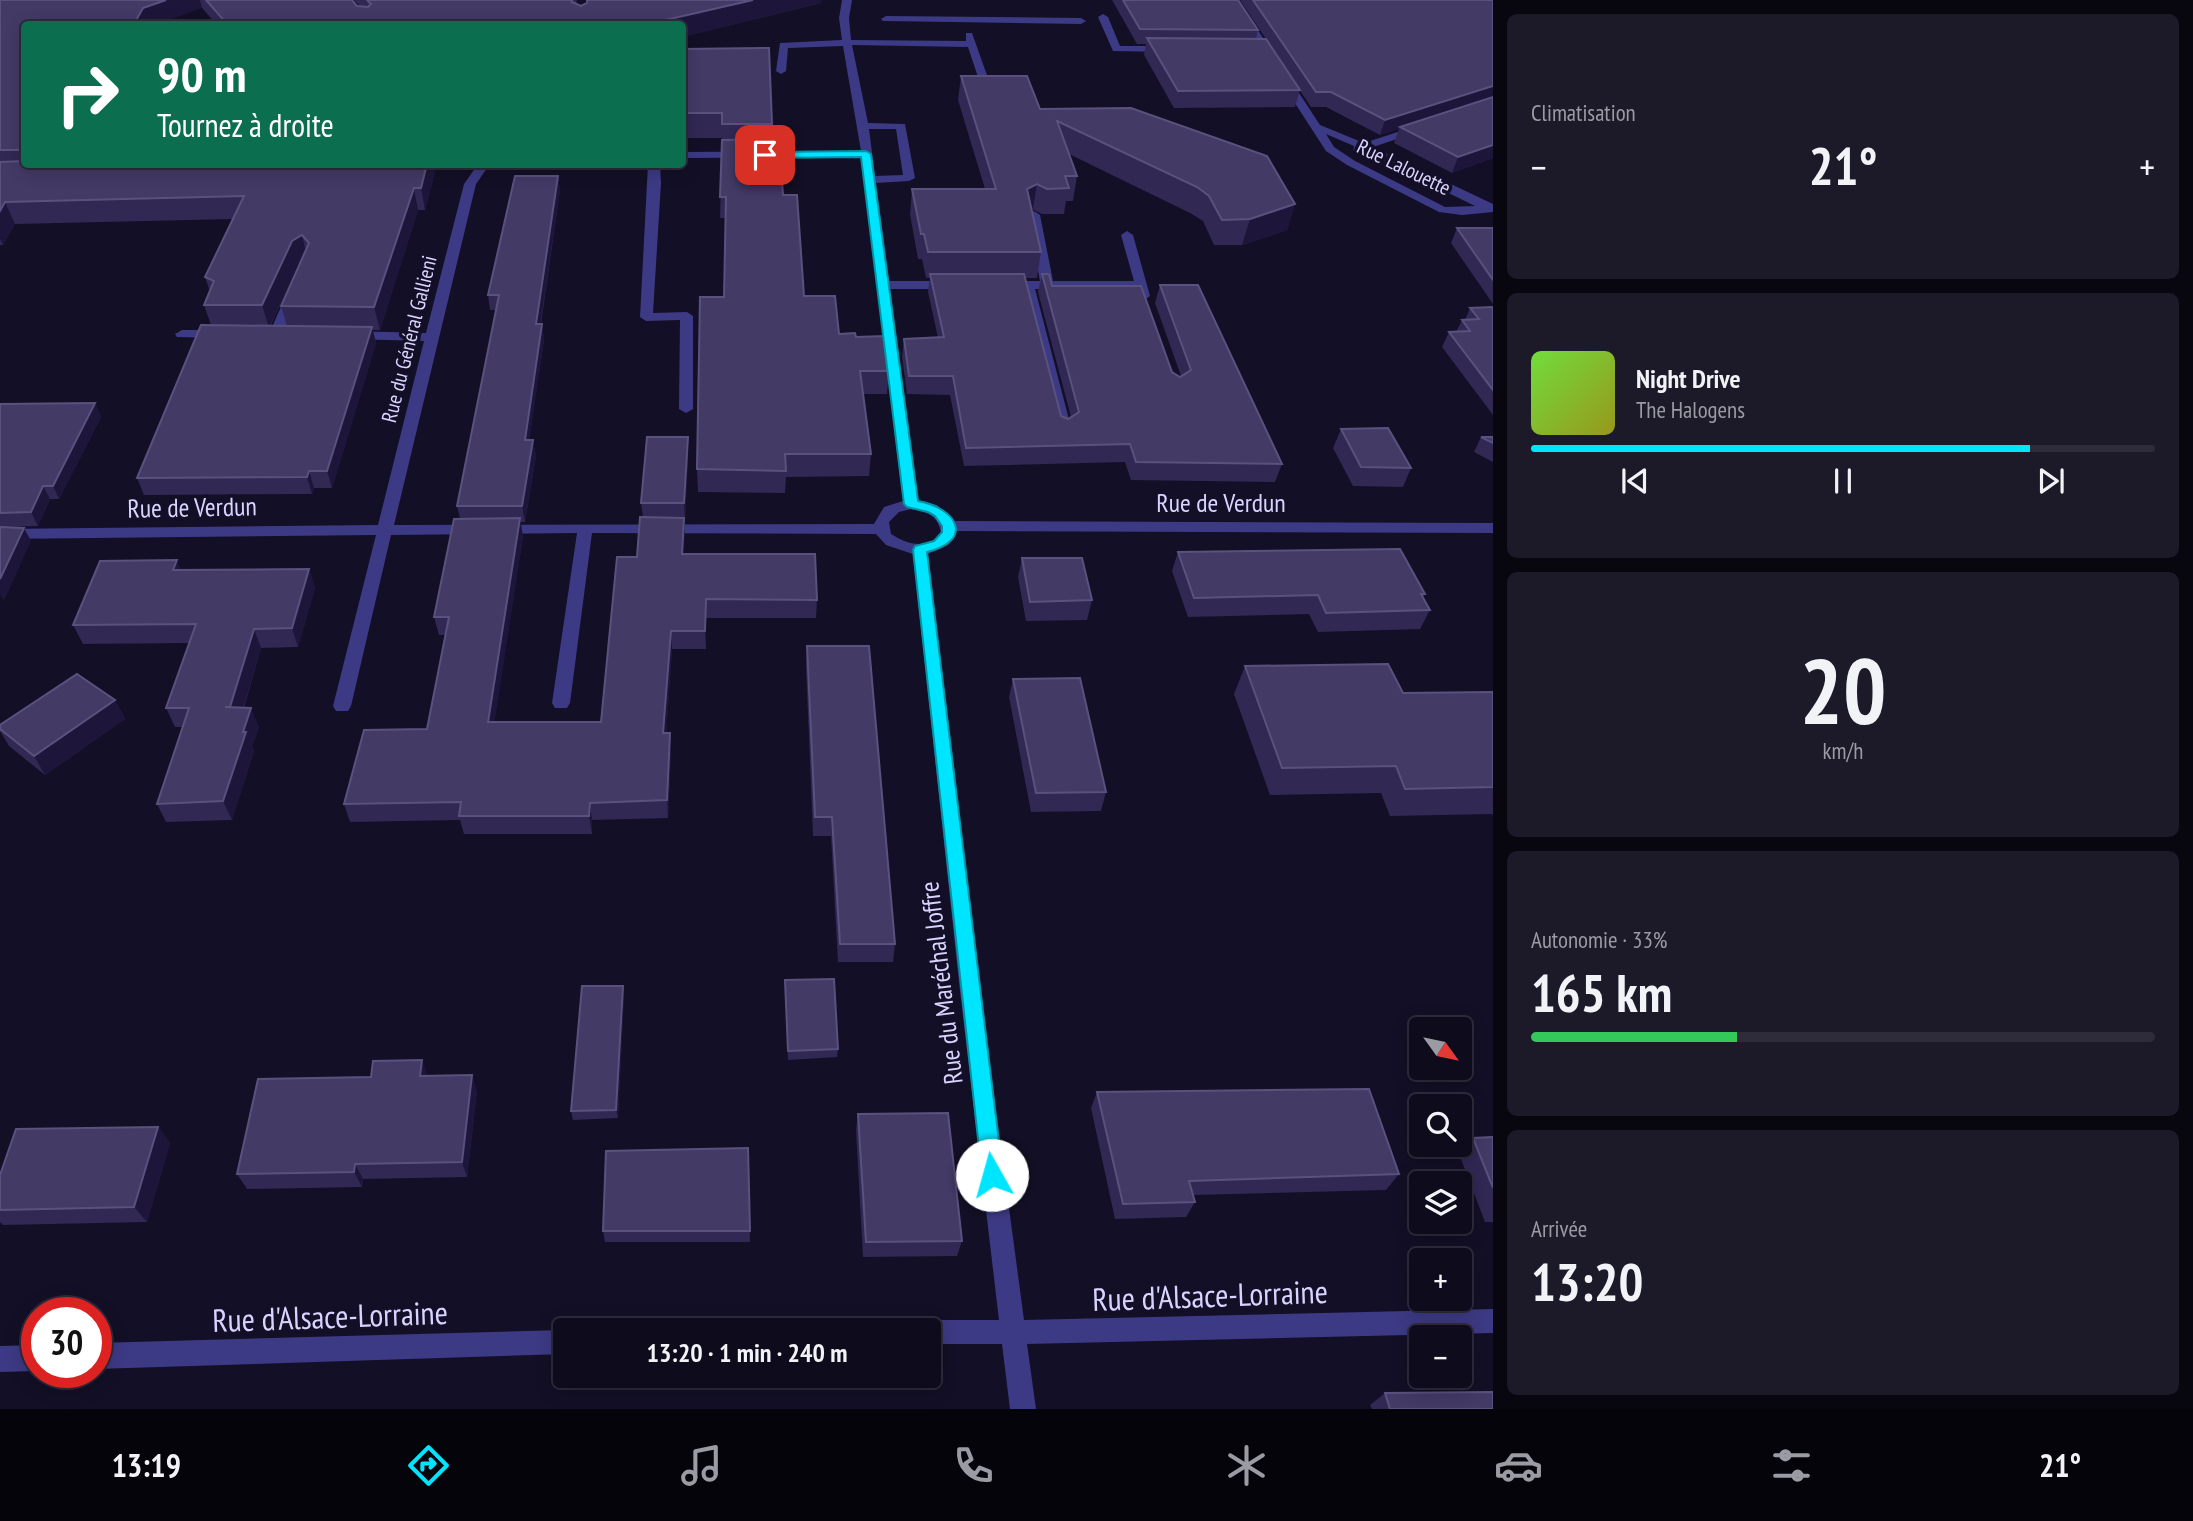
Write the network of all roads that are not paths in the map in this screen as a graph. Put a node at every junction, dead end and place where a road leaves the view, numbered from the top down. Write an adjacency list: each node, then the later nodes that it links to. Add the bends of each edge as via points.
1 (847, 0): 7 (street)
2 (1233, 0): 11 (street, Rue Lalouette)
3 (1103, 17): 9 (street, via 1116,49)
4 (886, 19): 5 (street)
5 (964, 20): 6 (street); 8 (street)
6 (1081, 21)
7 (846, 43): 8 (street); 12 (street, via 783,45); 15 (street)
8 (972, 44): 13 (street)
9 (1184, 49)
10 (1251, 50): 11 (street)
11 (1265, 50): 16 (street, Rue Lalouette)
12 (782, 71)
13 (989, 95)
14 (1428, 125): 17 (street)
15 (863, 126): 18 (street); 23 (street, via 901,126 909,178)
16 (1318, 128): 17 (street, Rue Lalouette); 20 (street, Rue Lalouette, via 1321,139)
17 (1363, 147): 20 (street); 24 (street, Rue Lalouette)
18 (866, 154): 19 (street); 23 (street)
19 (686, 155)
20 (1339, 156): 24 (street, Rue Lalouette, via 1443,210)
21 (480, 168): 39 (street, Rue du Général Gallieni, via 470,184)
22 (654, 168): 40 (street, via 646,317 687,316)
23 (870, 180): 28 (street)
24 (1490, 208)
25 (1034, 215): 32 (street)
26 (1127, 235): 33 (street)
27 (301, 276): 37 (street)
28 (883, 285): 29 (street); 42 (street)
29 (964, 285)
30 (990, 285): 31 (street)
31 (1028, 285): 32 (street); 41 (street)
32 (1047, 285): 33 (street)
33 (1140, 285): 34 (street)
34 (1149, 311)
35 (181, 334): 36 (street)
36 (235, 334)
37 (276, 334)
38 (340, 335): 39 (street)
39 (430, 337): 46 (street, Rue du Général Gallieni)
40 (686, 409)
41 (1065, 431)
42 (911, 504): 43 (street, via 932,508); 47 (street, via 891,509)
43 (949, 526): 45 (street, Rue de Verdun); 49 (street, via 939,545)
44 (585, 528): 46 (street, Rue de Verdun); 47 (street, Rue de Verdun); 50 (street)
45 (1493, 528)
46 (385, 529): 48 (street, Rue de Verdun); 51 (street)
47 (881, 529): 49 (street, via 899,546)
48 (0, 534)
49 (920, 550): 54 (street, Rue du Maréchal Joffre)
50 (561, 703)
51 (342, 706)
52 (1493, 1321): 54 (street, Rue d'Alsace-Lorraine)
53 (941, 1332): 54 (street, Rue d'Alsace-Lorraine)
54 (1012, 1333): 59 (street, Rue du Maréchal Joffre)
55 (553, 1342): 56 (street, Rue d'Alsace-Lorraine)
56 (112, 1356)
57 (21, 1358): 58 (street)
58 (0, 1359)
59 (1023, 1409)

